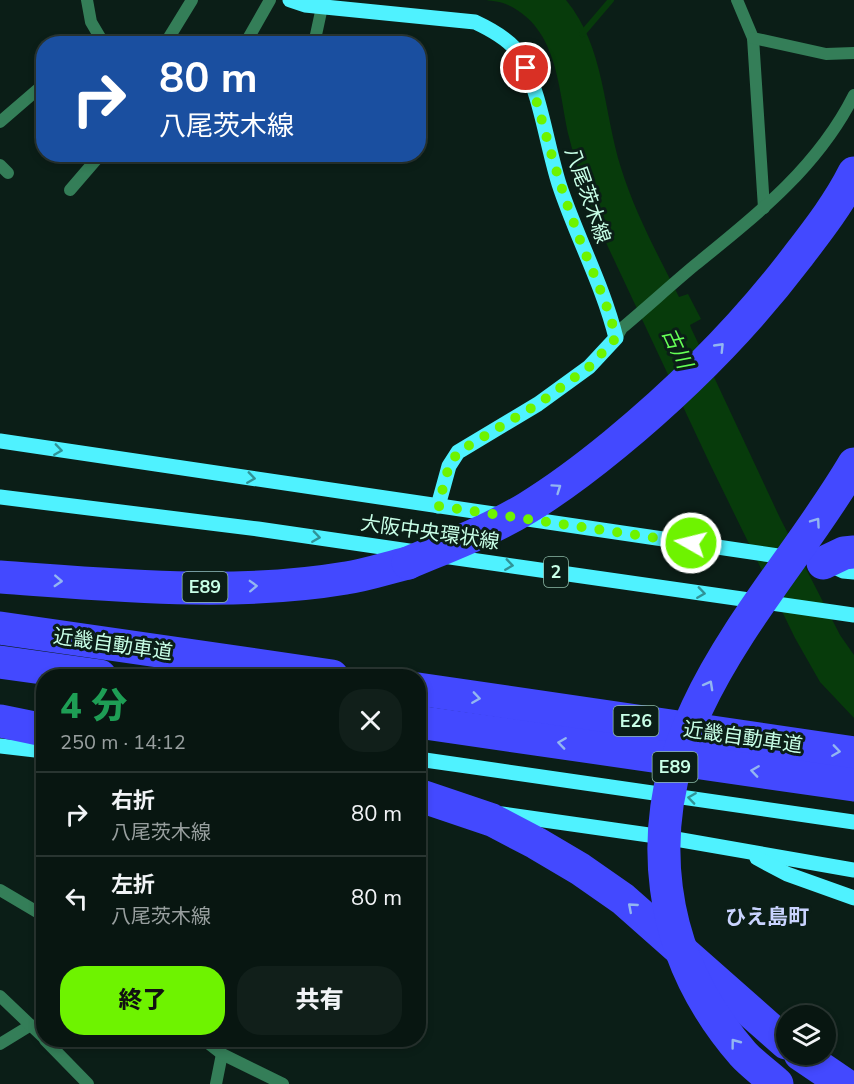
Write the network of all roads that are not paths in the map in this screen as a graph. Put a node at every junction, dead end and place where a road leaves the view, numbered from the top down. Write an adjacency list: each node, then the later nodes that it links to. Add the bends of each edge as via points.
1 (87, 0): 7 (street, via 91,22)
2 (192, 0): 8 (street)
3 (270, 0): 9 (street)
4 (290, 0): 6 (main road, 八尾茨木線)
5 (737, 0): 11 (street)
6 (322, 7): 10 (street); 20 (main road, 八尾茨木線, via 475,22 493,30 520,55 559,183)
7 (100, 36)
8 (170, 36)
9 (250, 36)
10 (316, 36)
11 (753, 38): 12 (street, via 826,54); 19 (street)
12 (854, 52)
13 (36, 91): 15 (street)
14 (854, 95): 19 (street, via 830,137 801,173)
15 (0, 122)
16 (93, 162): 18 (street)
17 (854, 173): 28 (highway, E89, one-way to 17, bridge, via 227,587 287,585 347,578 408,563 470,538 527,508 585,468 698,369 783,276)
18 (70, 190)
19 (764, 208): 20 (street)
20 (619, 333): 24 (main road, via 589,367 538,404 458,452 449,466)
21 (0, 441): 24 (main road, one-way to 24)
22 (854, 464): 65 (highway, E89, one-way to 22, bridge, via 744,1055 690,975 665,889 662,846 680,749 697,707 723,660)
23 (0, 497): 29 (main road, 大阪中央環状線 / 2, one-way to 29, bridge, via 258,529)
24 (438, 506): 26 (main road)
25 (854, 552): 26 (highway)
26 (818, 562): 27 (main road)
27 (854, 573)
28 (0, 577)
29 (854, 615)
30 (0, 628): 33 (highway, 近畿自動車道)
31 (0, 662): 32 (highway, 近畿自動車道)
32 (50, 669)
33 (284, 669)
34 (426, 690): 42 (highway, 近畿自動車道 / E26, one-way to 42)
35 (0, 709): 36 (main road)
36 (36, 714)
37 (0, 721): 39 (highway)
38 (426, 723): 44 (highway, 近畿自動車道 / E26, one-way to 38)
39 (36, 741)
40 (0, 743): 41 (main road)
41 (36, 743)
42 (854, 753)
43 (426, 760): 47 (main road, one-way to 43)
44 (854, 785)
45 (426, 797): 56 (highway, one-way to 45, bridge, via 623,899 580,869 492,820)
46 (426, 804): 48 (main road)
47 (854, 822)
48 (744, 851): 49 (main road); 51 (main road, via 787,874)
49 (854, 870)
50 (0, 890): 52 (street)
51 (854, 898)
52 (36, 911)
53 (0, 996): 54 (street)
54 (31, 1025): 55 (street); 57 (street)
55 (36, 1030)
56 (776, 1034)
57 (0, 1044)
58 (53, 1047): 62 (street)
59 (213, 1047): 60 (street)
60 (222, 1054): 63 (street); 64 (street)
61 (816, 1065): 66 (highway)
62 (88, 1084)
63 (216, 1084)
64 (283, 1084)
65 (777, 1084)
66 (844, 1084)

